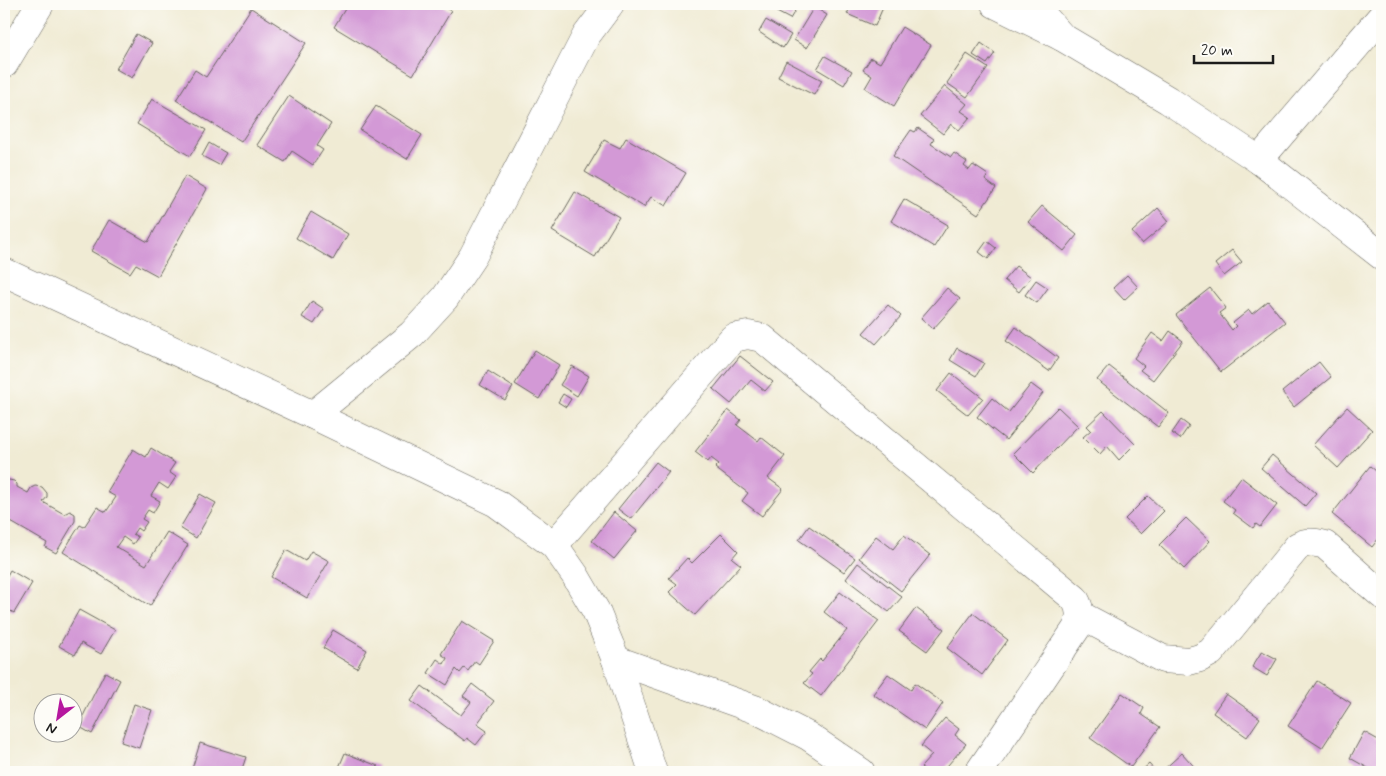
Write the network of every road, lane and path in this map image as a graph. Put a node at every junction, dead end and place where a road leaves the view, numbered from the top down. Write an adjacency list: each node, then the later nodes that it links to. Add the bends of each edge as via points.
1 (40, 4): 7 (street)
2 (610, 4): 11 (street, via 586,36 472,256 445,298 412,334)
3 (995, 4): 6 (street)
4 (1033, 4): 6 (street)
5 (1382, 16): 8 (street)
6 (1062, 36): 8 (street)
7 (4, 64)
8 (1259, 160): 9 (street)
9 (1382, 256)
10 (4, 272): 11 (street)
11 (313, 415): 12 (street, via 496,503)
12 (554, 546): 14 (street, via 733,338 748,335 762,338 1075,599); 15 (street, via 596,611)
13 (1382, 595): 14 (street, via 1325,545 1310,542 1298,546 1211,652 1200,658 1189,661 1164,659)
14 (1080, 615): 18 (street, via 1076,629)
15 (616, 660): 16 (street); 17 (street, via 757,710 808,736)
16 (652, 772)
17 (861, 772)
18 (979, 772)

